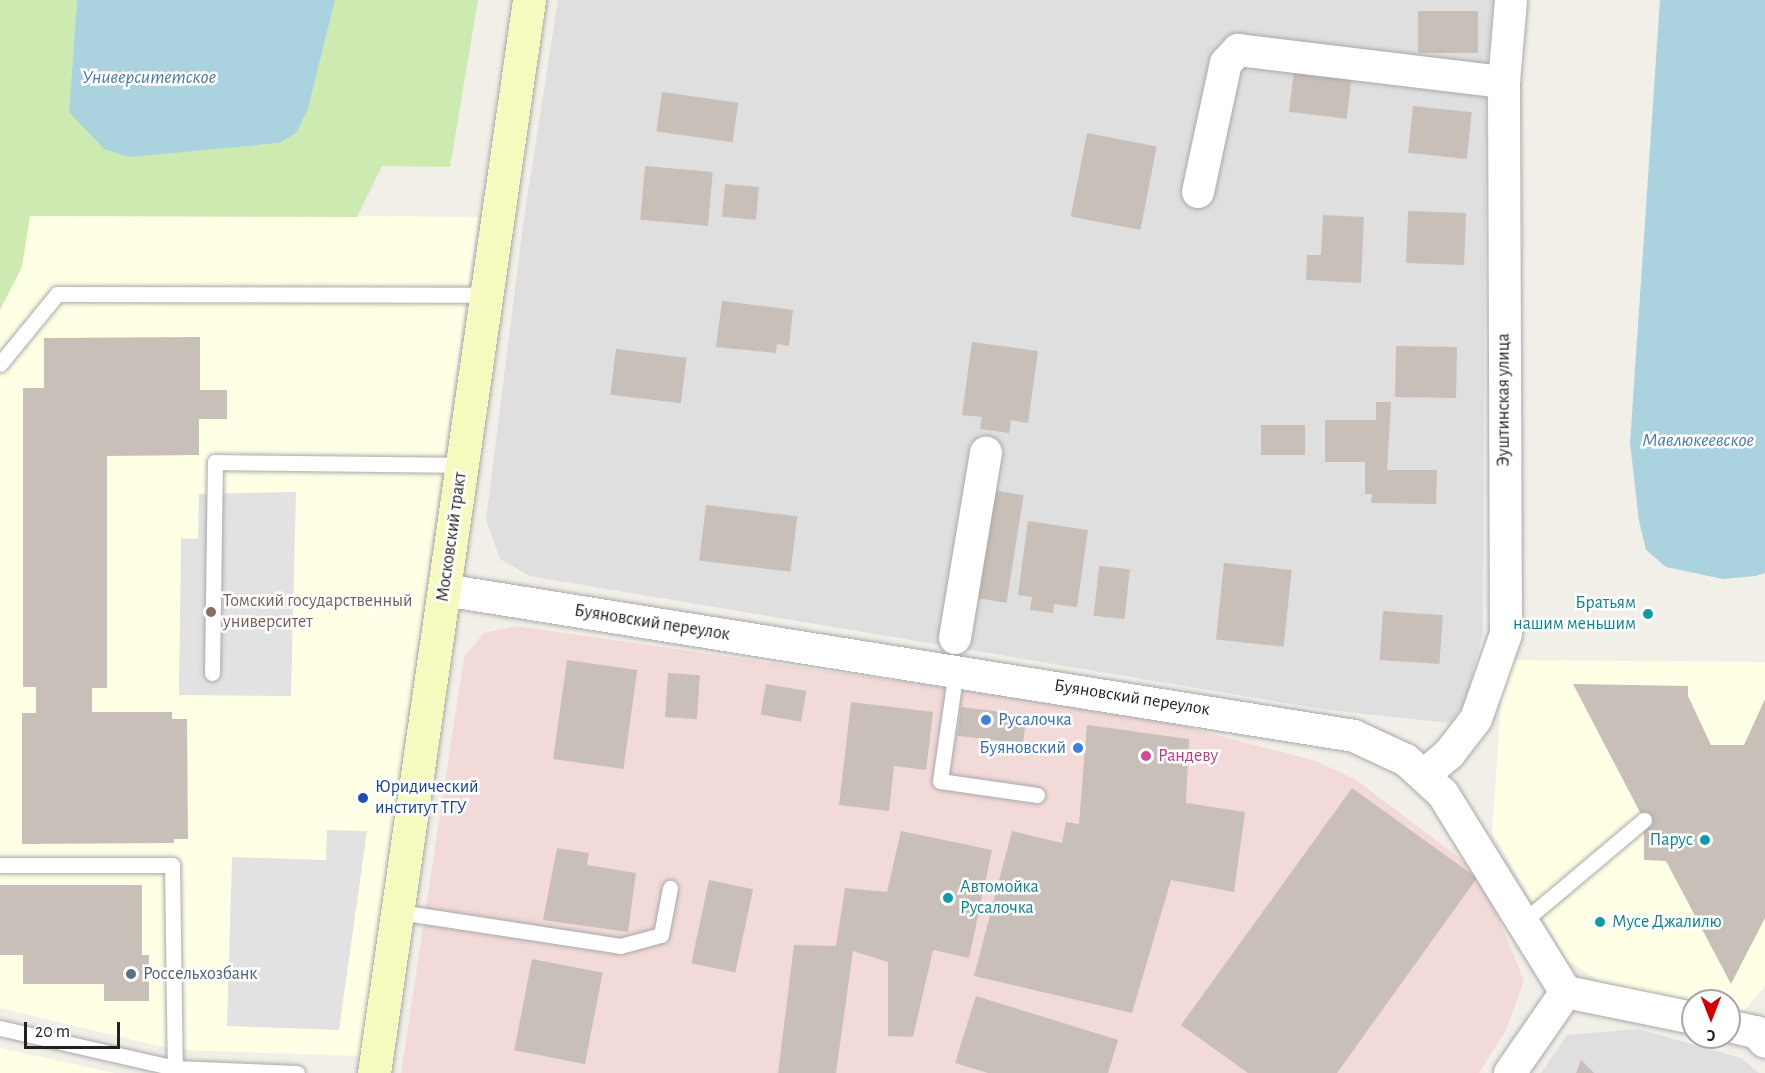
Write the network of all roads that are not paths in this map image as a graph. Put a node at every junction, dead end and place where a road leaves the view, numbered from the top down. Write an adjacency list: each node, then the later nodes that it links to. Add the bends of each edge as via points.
1 (529, 0): 5 (main road, Московский тракт)
2 (1511, 0): 3 (street, Эуштинская улица)
3 (1504, 82): 4 (street, via 1238,50 1226,63); 13 (street, Эуштинская улица, via 1506,634 1476,719 1449,754)
4 (1198, 192)
5 (486, 295): 6 (lane, via 57,294); 8 (main road, Московский тракт)
6 (0, 364)
7 (986, 453): 10 (street)
8 (462, 465): 9 (main road, Московский тракт); 12 (lane, via 215,462)
9 (444, 591): 11 (street, Буяновский переулок); 18 (main road, Московский тракт)
10 (955, 638)
11 (956, 670): 13 (street, Буяновский переулок, via 1325,728 1380,745); 14 (lane, via 940,781)
12 (212, 673)
13 (1424, 775): 19 (street, Буяновский переулок, via 1458,814)
14 (1037, 795)
15 (1644, 820): 19 (lane)
16 (0, 865): 23 (lane, via 172,865)
17 (670, 888): 18 (lane, via 661,935 620,946)
18 (399, 912): 25 (main road, Московский тракт)
19 (1524, 921): 20 (street, Буяновский переулок)
20 (1566, 992): 21 (street); 26 (street)
21 (1681, 1016)
22 (1, 1030): 23 (lane)
23 (175, 1068): 24 (lane)
24 (297, 1073)
25 (374, 1073)
26 (1510, 1073)

